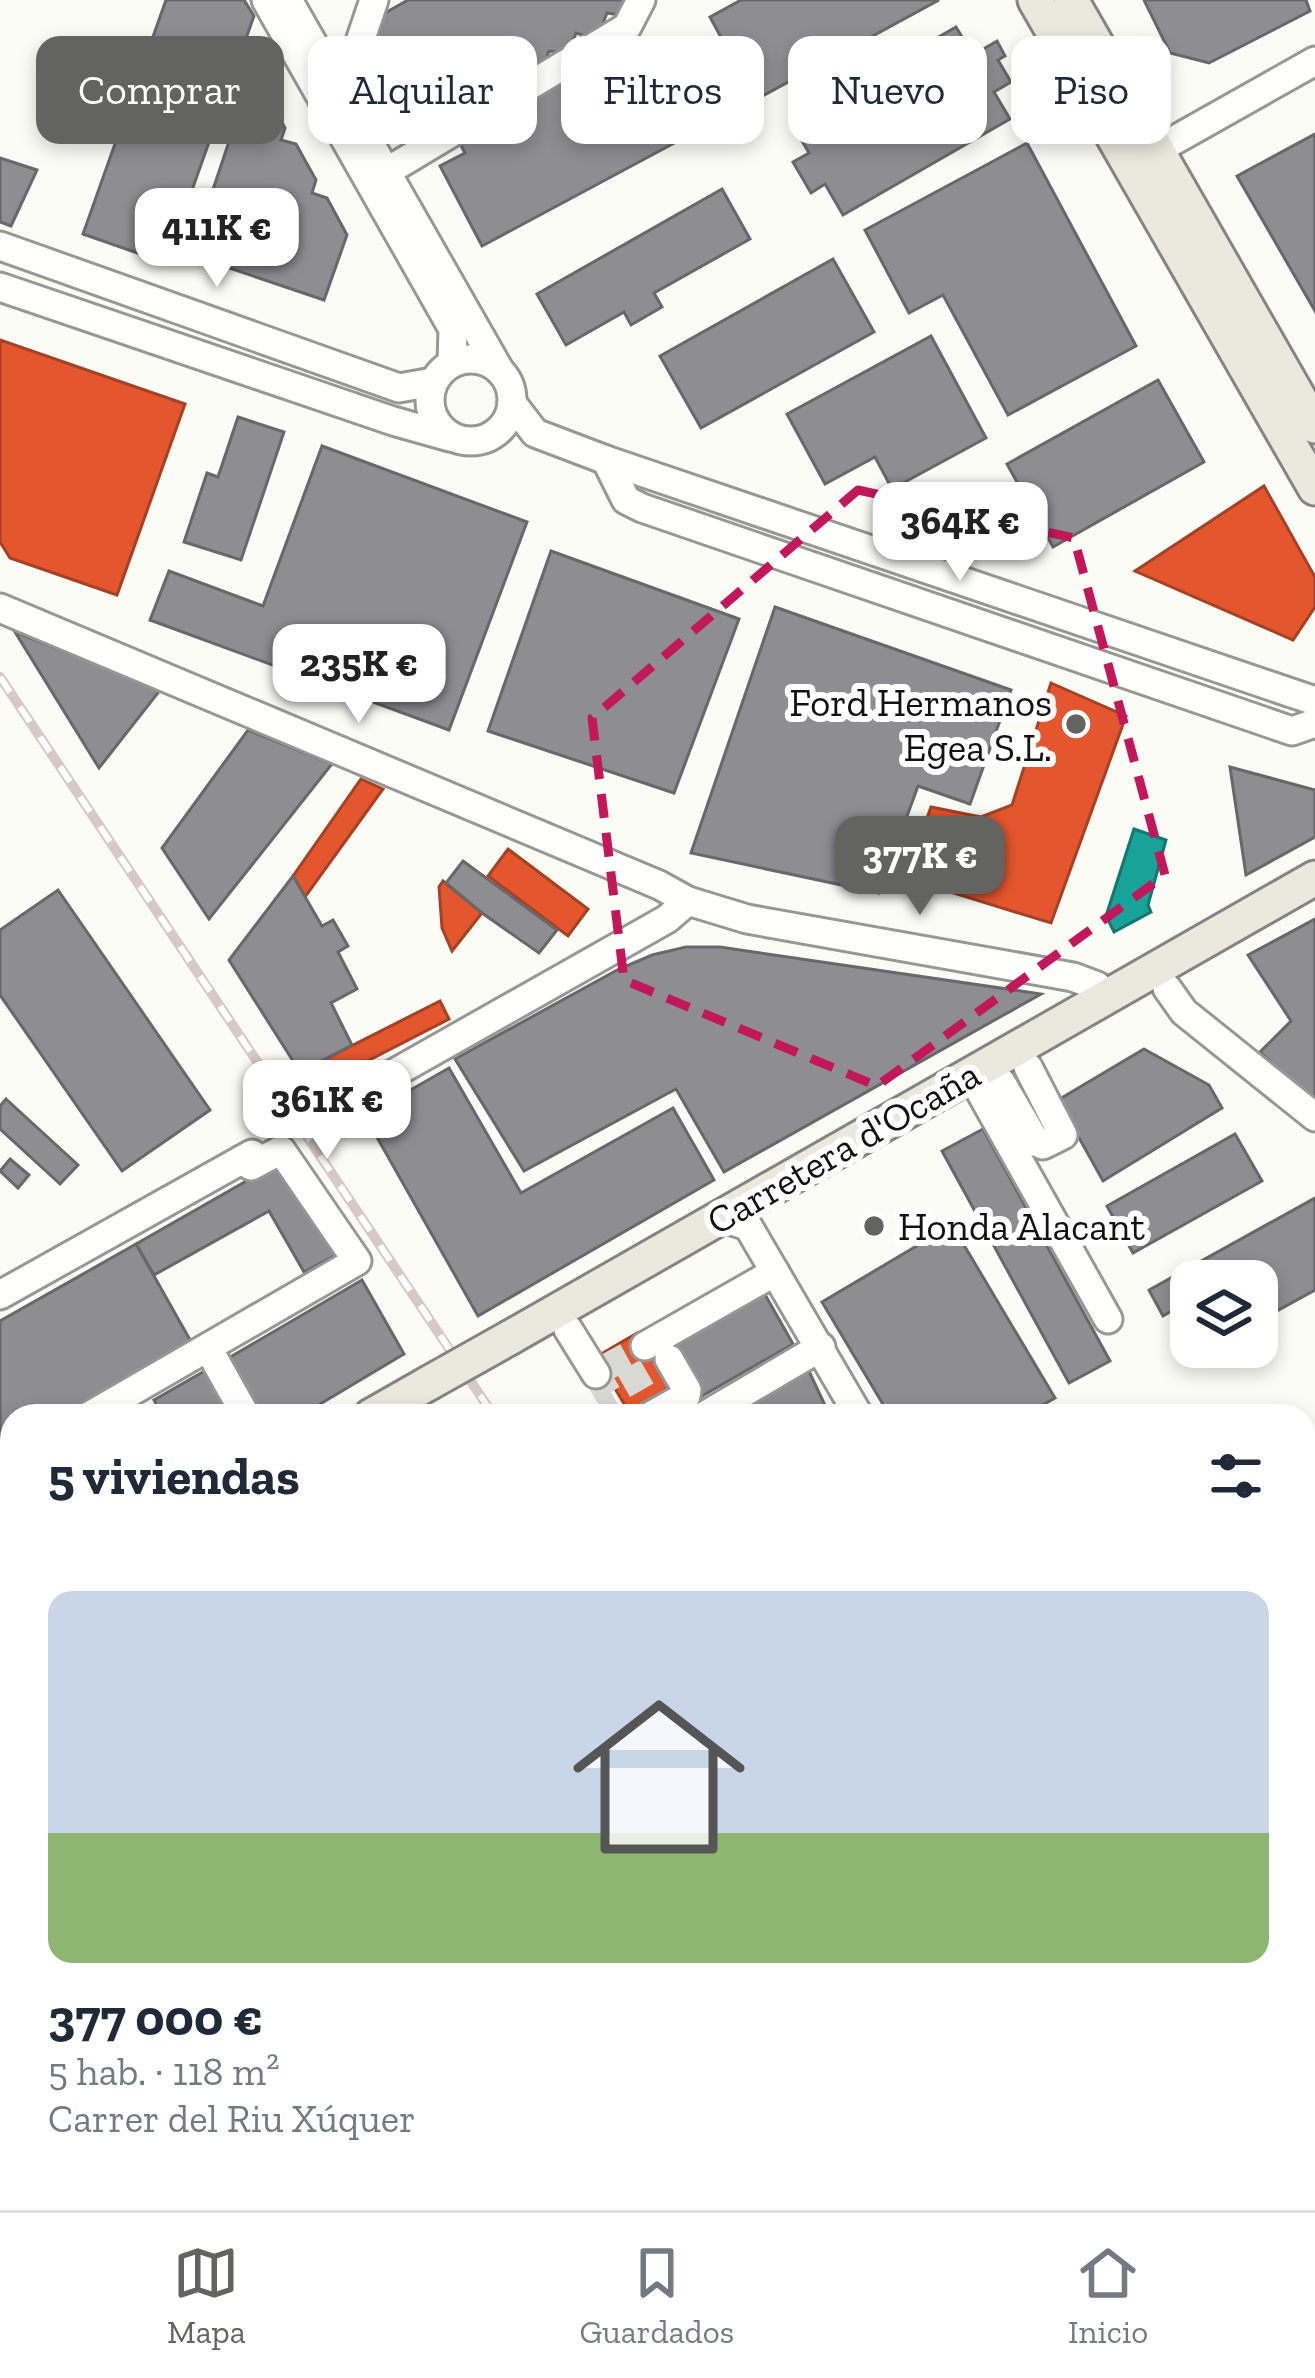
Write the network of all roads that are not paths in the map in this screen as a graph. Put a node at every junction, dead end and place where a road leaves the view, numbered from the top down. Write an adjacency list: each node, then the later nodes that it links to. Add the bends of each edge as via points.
1 (266, 0): 16 (street, via 453,328)
2 (288, 0): 7 (street)
3 (374, 0): 8 (street)
4 (641, 0): 12 (street, via 627,27)
5 (1035, 0): 11 (main road)
6 (1070, 0): 11 (main road)
7 (309, 36)
8 (361, 36)
9 (1315, 61): 11 (street)
10 (370, 144): 12 (street)
11 (1144, 158): 18 (main road); 21 (main road)
12 (386, 172): 15 (street)
13 (0, 246): 16 (street, via 399,388)
14 (0, 287): 19 (street)
15 (500, 371): 16 (street, via 477,359); 17 (street)
16 (442, 373): 19 (street, via 429,403)
17 (512, 403): 19 (street, via 491,437); 20 (street, via 535,433)
18 (1315, 426)
19 (451, 437)
20 (606, 460): 23 (street); 24 (street, via 626,500 642,508 1292,731)
21 (1315, 488)
22 (0, 608): 26 (street)
23 (1315, 701)
24 (1315, 723)
25 (1315, 878): 29 (main road, Carretera d'Ocaña)
26 (688, 901): 29 (street, via 747,919 1073,977 1097,986); 31 (street)
27 (1315, 902): 28 (main road, Carretera d'Ocaña)
28 (1167, 988): 30 (main road, Carretera d'Ocaña); 32 (street, via 1184,1012)
29 (1104, 998): 33 (main road, Carretera d'Ocaña)
30 (1004, 1081): 30 (street, via 1036,1142 1063,1135 1049,1104); 33 (main road, Carretera d'Ocaña); 36 (street)
31 (338, 1105)
32 (1315, 1117)
33 (734, 1221): 34 (street); 37 (main road, Carretera d'Ocaña); 38 (main road, Carretera d'Ocaña)
34 (776, 1272): 39 (street); 45 (street, via 657,1353 687,1390)
35 (0, 1295): 40 (street, via 247,1157 251,1166 281,1150 357,1261)
36 (1108, 1319)
37 (568, 1328): 38 (main road, Carretera d'Ocaña); 41 (street)
38 (516, 1346): 42 (main road, Carretera d'Ocaña, bridge)
39 (821, 1347): 46 (street); 47 (street)
40 (208, 1348): 43 (street); 44 (street)
41 (598, 1381)
42 (428, 1400)
43 (110, 1404)
44 (239, 1404)
45 (672, 1404)
46 (724, 1404)
47 (852, 1404)

